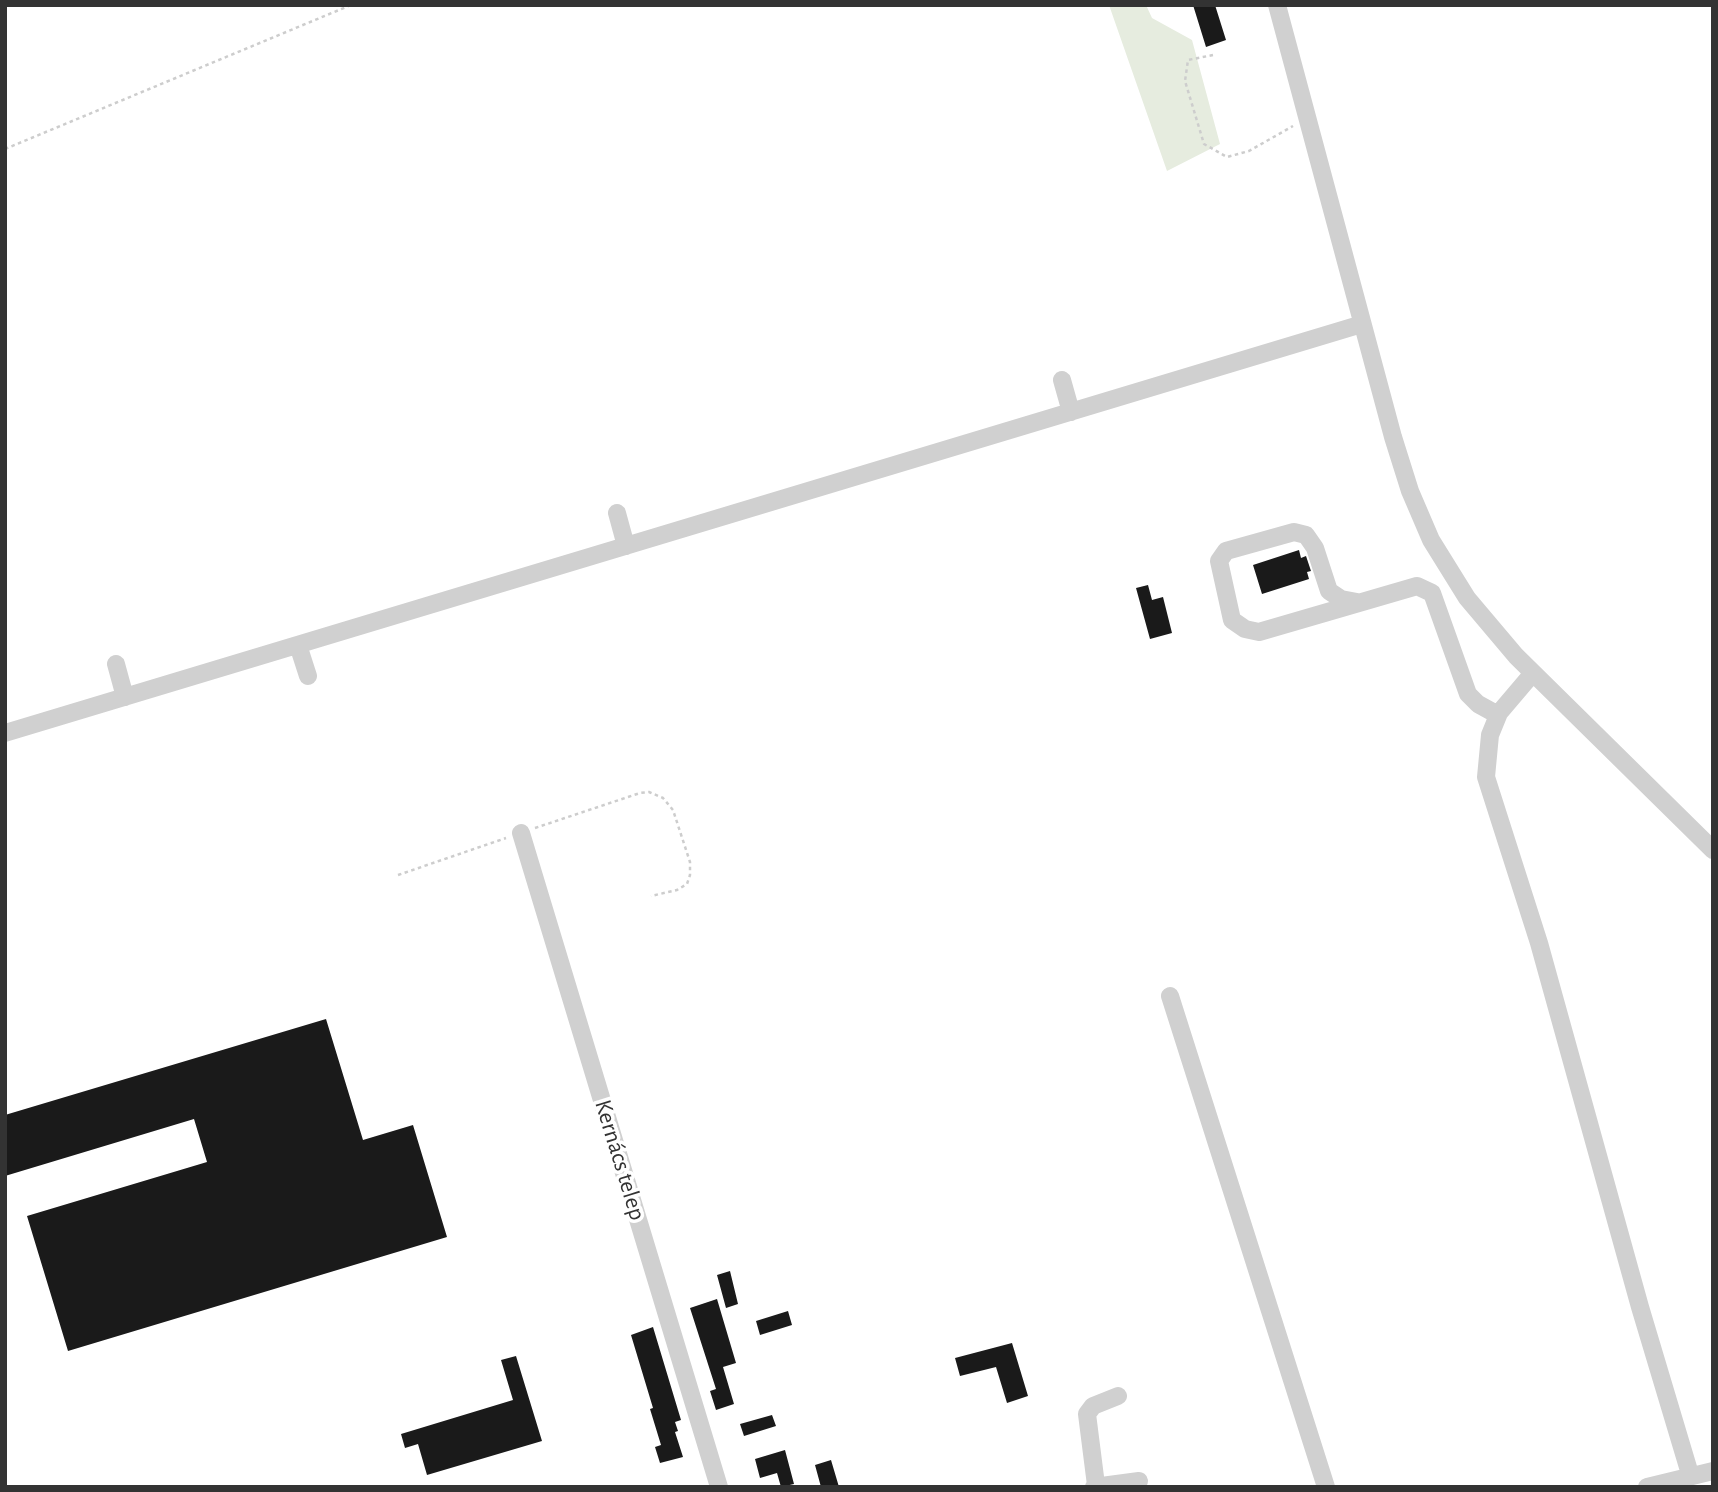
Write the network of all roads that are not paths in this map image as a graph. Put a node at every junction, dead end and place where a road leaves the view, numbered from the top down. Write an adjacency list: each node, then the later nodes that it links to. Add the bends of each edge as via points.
1 (1277, 5): 2 (street)
2 (1362, 324): 4 (street); 10 (street, via 1410,491 1431,540 1467,598)
3 (1062, 380): 4 (street)
4 (1071, 412): 6 (street)
5 (617, 513): 6 (street)
6 (626, 546): 8 (street)
7 (1357, 602): 7 (street, via 1259,632 1245,629 1232,620 1219,561 1226,551 1294,531 1306,535 1315,548 1329,591); 13 (street, via 1417,586 1432,593 1468,694)
8 (298, 645): 11 (street); 12 (street)
9 (116, 664): 12 (street)
10 (1533, 673): 13 (street); 16 (street)
11 (308, 676)
12 (125, 697): 14 (street)
13 (1498, 715): 20 (street, via 1490,734 1486,777 1539,943)
14 (5, 733)
15 (521, 833): 23 (street, Kernács telep)
16 (1713, 850)
17 (1170, 996): 24 (street)
18 (1118, 1396): 22 (street, via 1093,1406 1087,1414)
19 (1713, 1471): 20 (street)
20 (1690, 1474): 25 (street)
21 (1139, 1481): 22 (street)
22 (1095, 1486)
23 (719, 1487)
24 (1326, 1487)
25 (1647, 1487)

